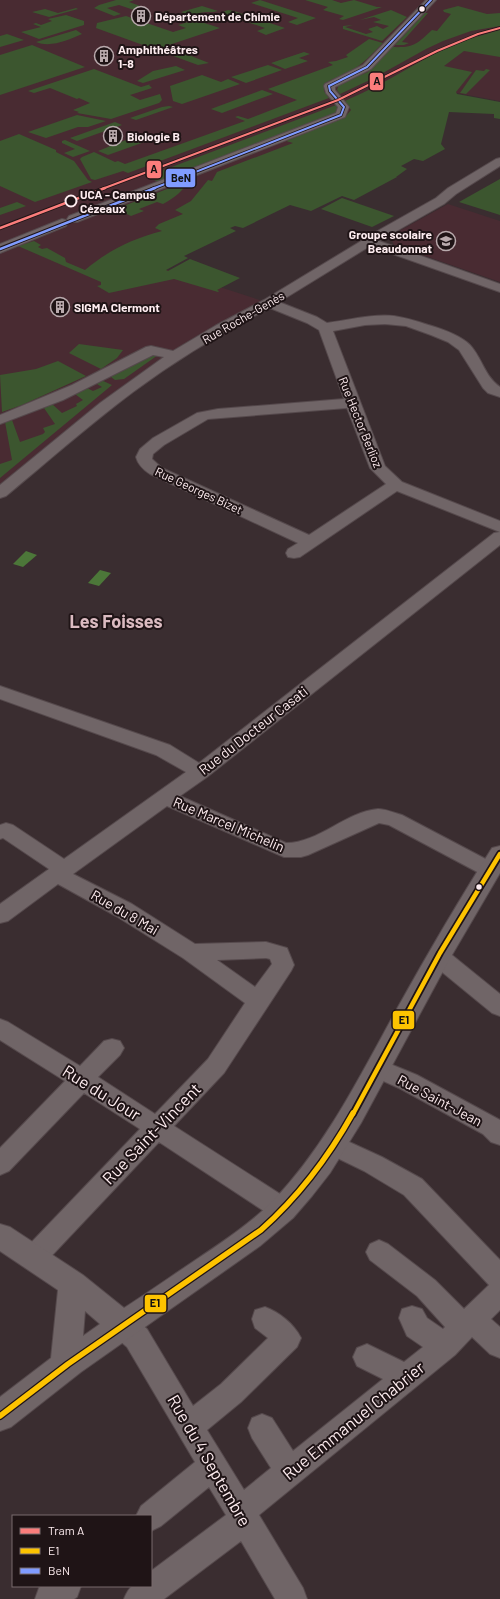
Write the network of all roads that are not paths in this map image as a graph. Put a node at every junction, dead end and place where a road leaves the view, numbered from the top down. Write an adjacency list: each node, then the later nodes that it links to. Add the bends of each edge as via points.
1 (431, 0): 4 (street, via 367,67 329,86 330,91 344,107 340,115)
2 (500, 161): 3 (street, Rue Roche-Genès, via 440,201)
3 (370, 242): 5 (street); 6 (street, Rue Roche-Genès)
4 (0, 249)
5 (500, 288)
6 (269, 303): 7 (street, via 312,320); 8 (street, Rue Roche-Genès, via 249,312)
7 (325, 328): 11 (street, via 390,320 404,322 451,338 467,351 485,383); 12 (street, Rue Hector Berlioz)
8 (176, 356): 9 (street, via 151,350); 10 (street, Rue Roche-Genès)
9 (101, 376): 10 (street); 13 (street, via 27,411)
10 (128, 389): 15 (street, Rue Roche-Genès)
11 (500, 393)
12 (353, 403): 14 (street, Rue Hector Berlioz, via 378,468); 18 (street, Rue Georges Bizet, via 218,413 199,418 146,450 144,458 147,465 156,471)
13 (0, 420)
14 (396, 485): 16 (street, Rue Hector Berlioz); 18 (street)
15 (0, 494)
16 (500, 527)
17 (500, 537): 21 (street, Rue du Docteur Casati)
18 (310, 542): 19 (street)
19 (294, 553)
20 (0, 692): 21 (street, via 163,750)
21 (200, 772): 22 (street, Rue du Docteur Casati)
22 (165, 796): 24 (street, Rue Marcel Michelin, via 284,850 302,850 379,816 395,820 471,861); 25 (street, Rue du Docteur Casati)
23 (2, 829): 25 (street, Rue du 8 Mai)
24 (495, 862): 28 (main road)
25 (60, 871): 26 (street, Rue du Docteur Casati); 27 (street, Rue du 8 Mai)
26 (0, 914)
27 (191, 952): 29 (street, Rue du 8 Mai); 29 (street, via 266,950 279,954 283,965)
28 (439, 958): 30 (street); 33 (main road)
29 (258, 1001): 35 (street, Rue Saint-Vincent, via 216,1066)
30 (500, 1007)
31 (0, 1028): 34 (street, Rue du Jour)
32 (112, 1048): 34 (street)
33 (378, 1068): 36 (street, Rue Saint-Jean, via 492,1127); 37 (main road)
34 (82, 1079): 35 (street, Rue du Jour); 38 (street)
35 (157, 1127): 39 (street, Rue du Jour); 42 (street, Rue Saint-Vincent)
36 (500, 1135)
37 (334, 1145): 39 (main road, via 310,1178); 43 (street, via 413,1187)
38 (0, 1164)
39 (282, 1209): 48 (main road, via 248,1240)
40 (0, 1236): 42 (main road)
41 (379, 1252): 49 (street, via 426,1288)
42 (33, 1258): 44 (main road)
43 (500, 1278)
44 (73, 1284): 48 (main road, via 100,1304); 52 (main road)
45 (500, 1292): 49 (street, Rue Emmanuel Chabrier)
46 (412, 1318): 49 (street, via 417,1327)
47 (265, 1319): 55 (street, via 287,1338 231,1393)
48 (123, 1326): 52 (main road); 55 (street, Rue du 4 Septembre, via 137,1338)
49 (461, 1331): 50 (street); 53 (street, Rue Emmanuel Chabrier)
50 (500, 1346)
51 (367, 1357): 53 (street)
52 (65, 1366): 54 (main road)
53 (406, 1377): 58 (street, Rue Emmanuel Chabrier)
54 (0, 1416)
55 (190, 1426): 57 (street, Rue du 4 Septembre)
56 (262, 1428): 58 (street)
57 (212, 1466): 59 (street); 60 (street, Rue du 4 Septembre)
58 (290, 1472): 60 (street, Rue Emmanuel Chabrier)
59 (152, 1515)
60 (242, 1516): 63 (street, Rue Emmanuel Chabrier); 64 (street, Rue du 4 Septembre)
61 (65, 1587): 62 (street)
62 (50, 1599)
63 (139, 1599)
64 (292, 1599)

